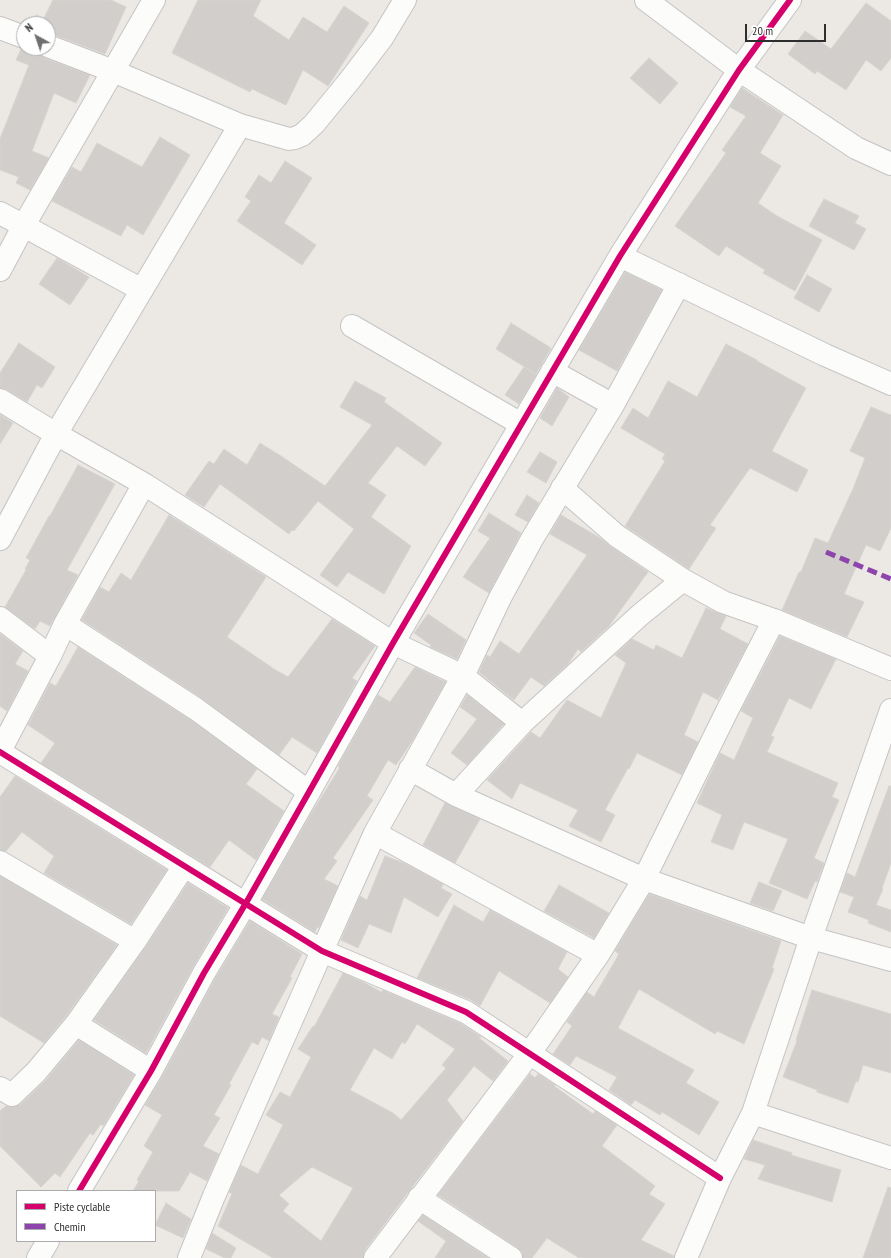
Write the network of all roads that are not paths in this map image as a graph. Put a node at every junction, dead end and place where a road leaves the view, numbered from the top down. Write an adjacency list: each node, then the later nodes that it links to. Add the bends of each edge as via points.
1 (154, 0): 9 (street)
2 (405, 0): 10 (street, via 382,38 309,130 289,139)
3 (646, 0): 8 (street)
4 (790, 0): 8 (street)
5 (0, 28): 6 (street)
6 (16, 34)
7 (56, 49): 9 (street)
8 (739, 70): 11 (street, via 856,148); 14 (street)
9 (113, 71): 10 (street); 13 (street)
10 (240, 125): 17 (street)
11 (891, 164)
12 (0, 213): 13 (street)
13 (24, 225): 15 (street); 17 (street)
14 (620, 256): 16 (street); 19 (street)
15 (0, 270)
16 (679, 284): 20 (street); 22 (street)
17 (142, 290): 24 (street)
18 (352, 326): 23 (street)
19 (552, 371): 22 (street); 23 (street)
20 (891, 384)
21 (0, 400): 24 (street)
22 (613, 405): 26 (street)
23 (521, 424): 32 (street)
24 (56, 434): 25 (street); 27 (street)
25 (144, 484): 31 (street); 32 (street)
26 (562, 488): 28 (street, via 617,536); 35 (street, via 507,585)
27 (0, 539)
28 (683, 580): 30 (street, via 724,602); 37 (street, via 640,615)
29 (0, 618): 33 (street)
30 (774, 620): 34 (street); 46 (street)
31 (65, 624): 33 (street); 41 (street, via 196,709)
32 (392, 643): 35 (street); 41 (street)
33 (50, 656): 39 (street)
34 (891, 669)
35 (462, 676): 37 (street); 40 (street)
36 (891, 710): 38 (street)
37 (522, 723): 42 (street)
38 (887, 736): 48 (street)
39 (0, 752): 45 (street)
40 (410, 769): 42 (street); 43 (street)
41 (309, 792): 47 (street)
42 (456, 795): 46 (street)
43 (375, 833): 50 (street); 51 (street)
44 (0, 862): 49 (street)
45 (184, 866): 47 (street); 49 (street)
46 (644, 879): 48 (street); 51 (street)
47 (246, 903): 50 (street); 55 (street)
48 (811, 938): 52 (street); 57 (street)
49 (135, 941): 53 (street)
50 (322, 951): 54 (street, via 466,1012); 64 (street)
51 (598, 955): 54 (street)
52 (891, 960)
53 (76, 1024): 55 (street); 56 (street, via 36,1072 12,1095)
54 (530, 1053): 59 (street); 61 (street)
55 (151, 1071): 60 (street)
56 (0, 1088)
57 (753, 1113): 58 (street); 59 (street)
58 (891, 1158)
59 (720, 1178): 67 (street)
60 (79, 1190)
61 (419, 1198): 65 (street); 66 (street)
62 (47, 1242): 63 (street)
63 (38, 1258)
64 (189, 1258)
65 (375, 1258)
66 (511, 1258)
67 (686, 1258)

